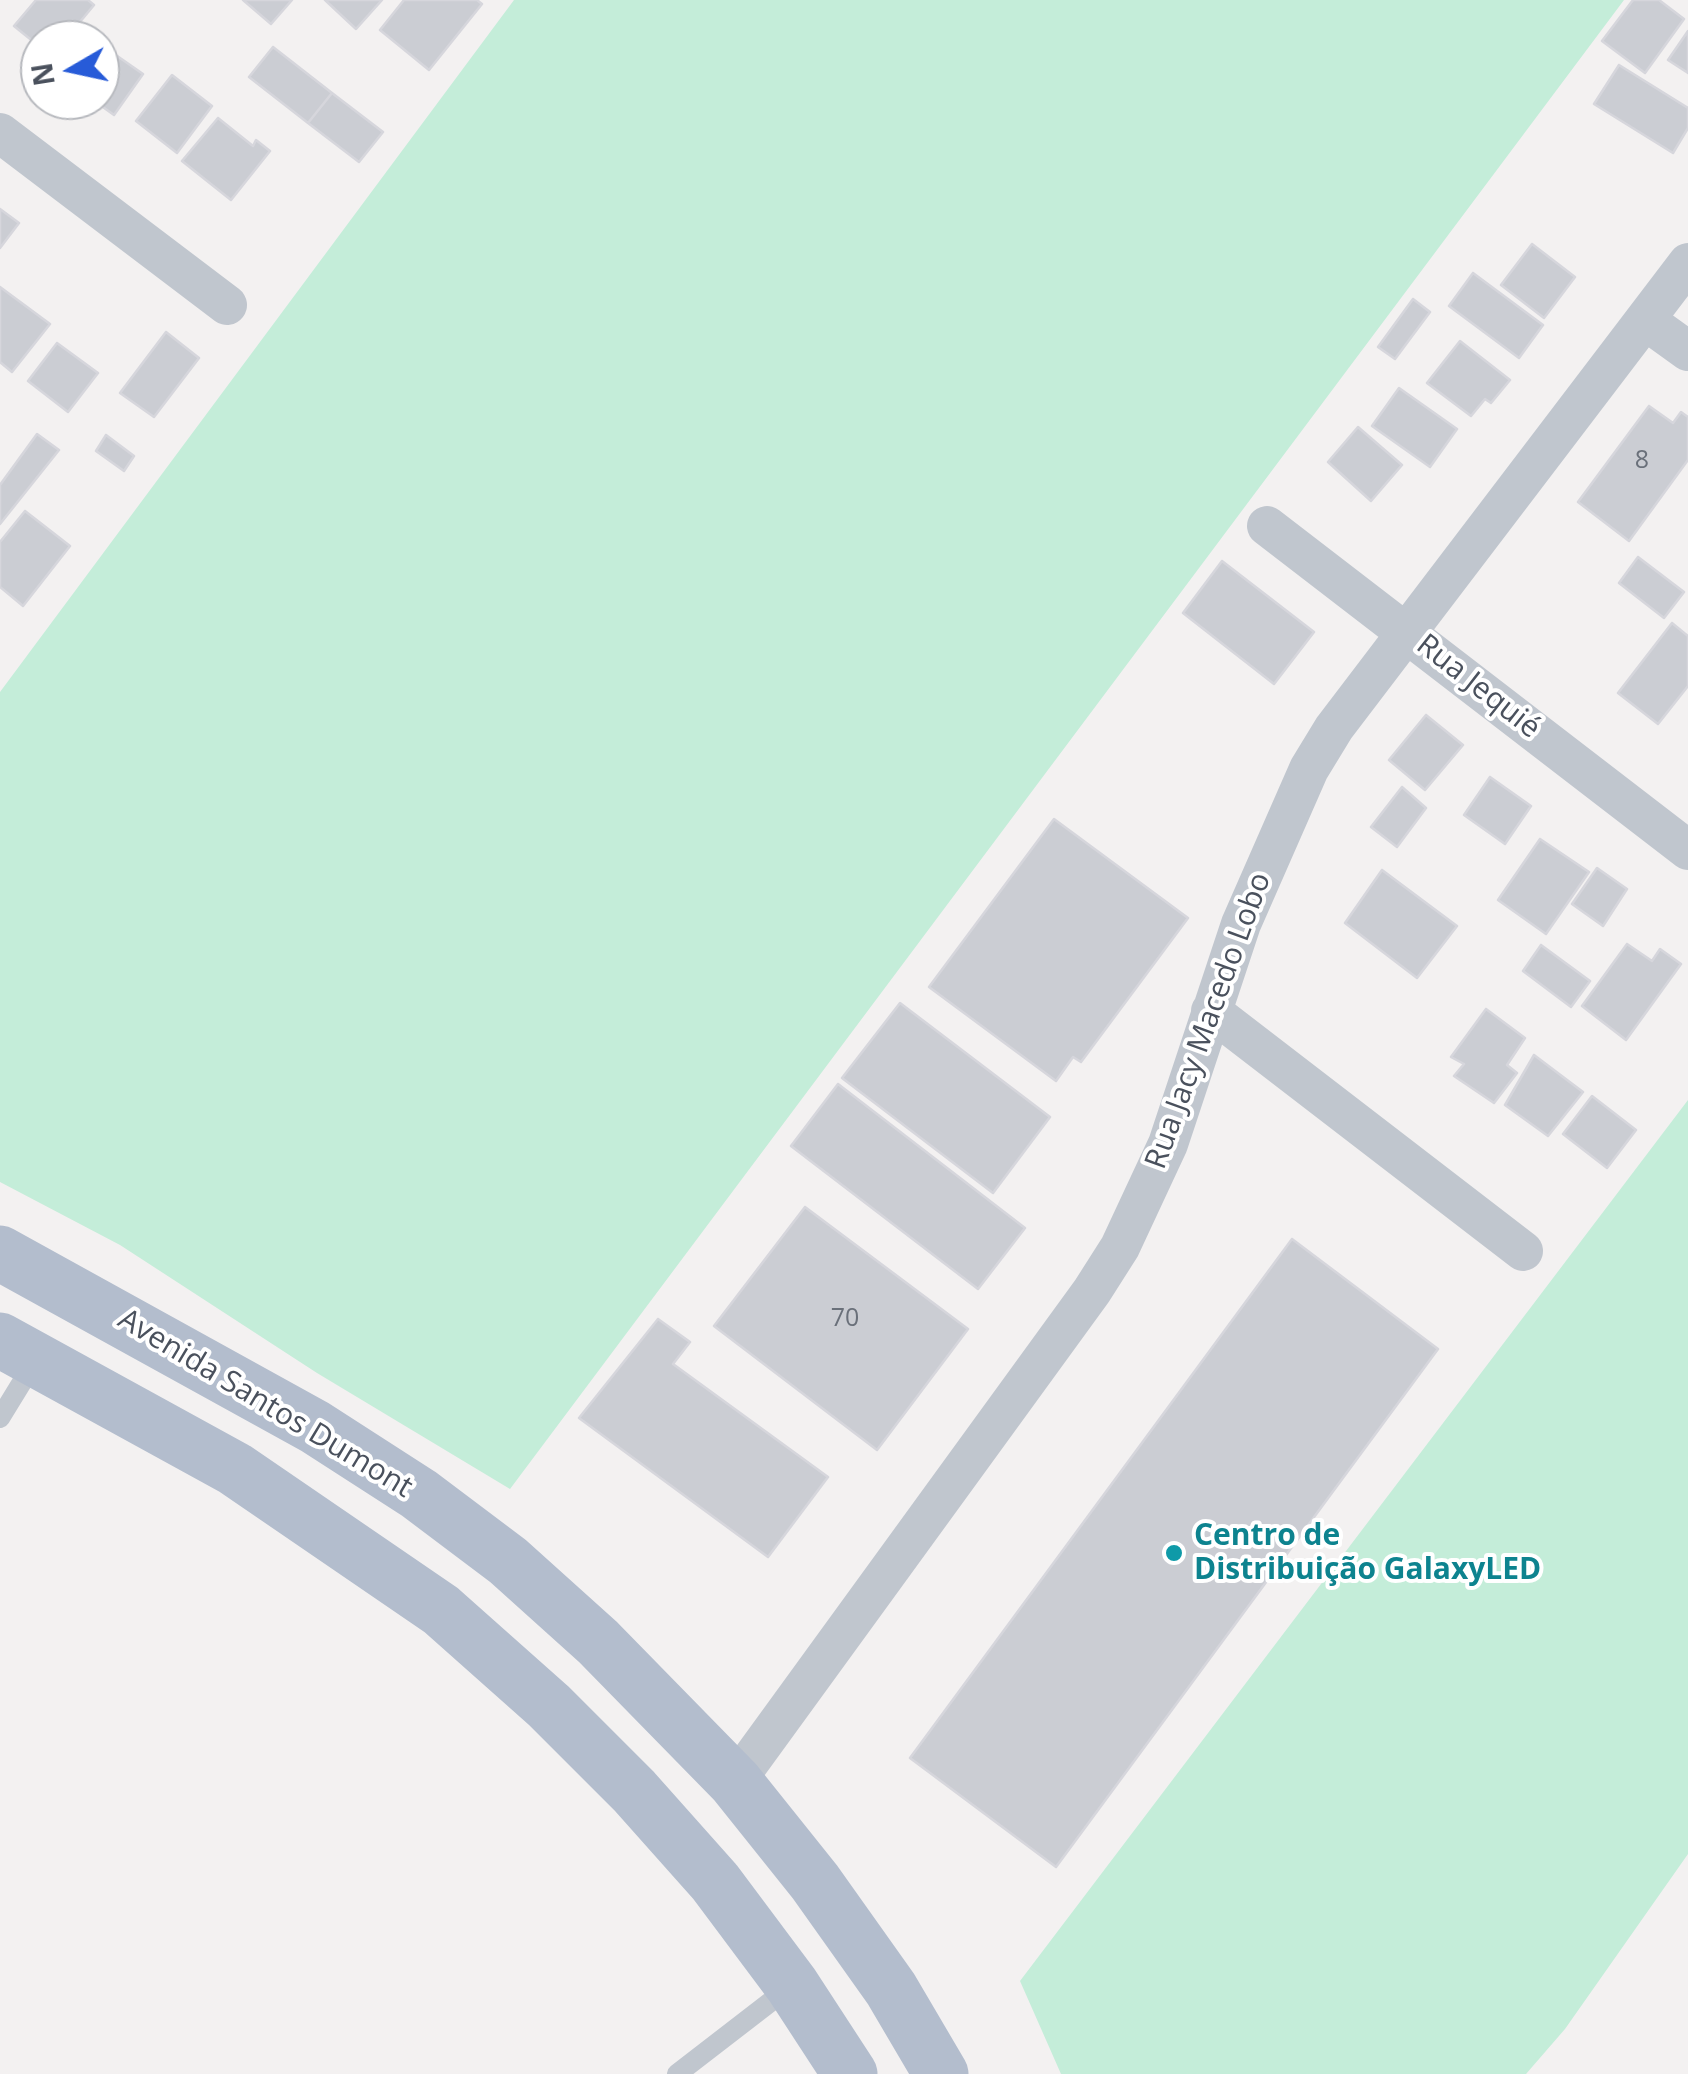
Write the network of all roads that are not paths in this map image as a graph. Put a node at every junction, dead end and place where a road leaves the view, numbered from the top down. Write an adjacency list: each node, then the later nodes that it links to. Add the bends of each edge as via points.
1 (0, 132): 3 (street)
2 (1688, 264): 4 (street, Rua Jacy Macedo Lobo)
3 (226, 305)
4 (1645, 320): 5 (street); 7 (street, Rua Jacy Macedo Lobo)
5 (1688, 351)
6 (1267, 526): 7 (street, Rua Jequié)
7 (1407, 632): 8 (street, Rua Jequié); 9 (street, Rua Jacy Macedo Lobo, via 1308,769 1262,870)
8 (1688, 850)
9 (1212, 1012): 10 (street); 14 (street, Rua Jacy Macedo Lobo, via 1168,1144 1110,1262)
10 (1524, 1251)
11 (0, 1253): 14 (main road, Avenida Santos Dumont, via 248,1388 419,1494 508,1561 598,1642)
12 (18, 1350): 13 (lane); 15 (main road, via 235,1468 441,1610 634,1791 715,1882)
13 (0, 1418)
14 (735, 1782): 18 (main road, Avenida Santos Dumont, via 858,1943)
15 (792, 1985): 16 (lane); 17 (main road)
16 (677, 2074)
17 (850, 2074)
18 (941, 2074)

